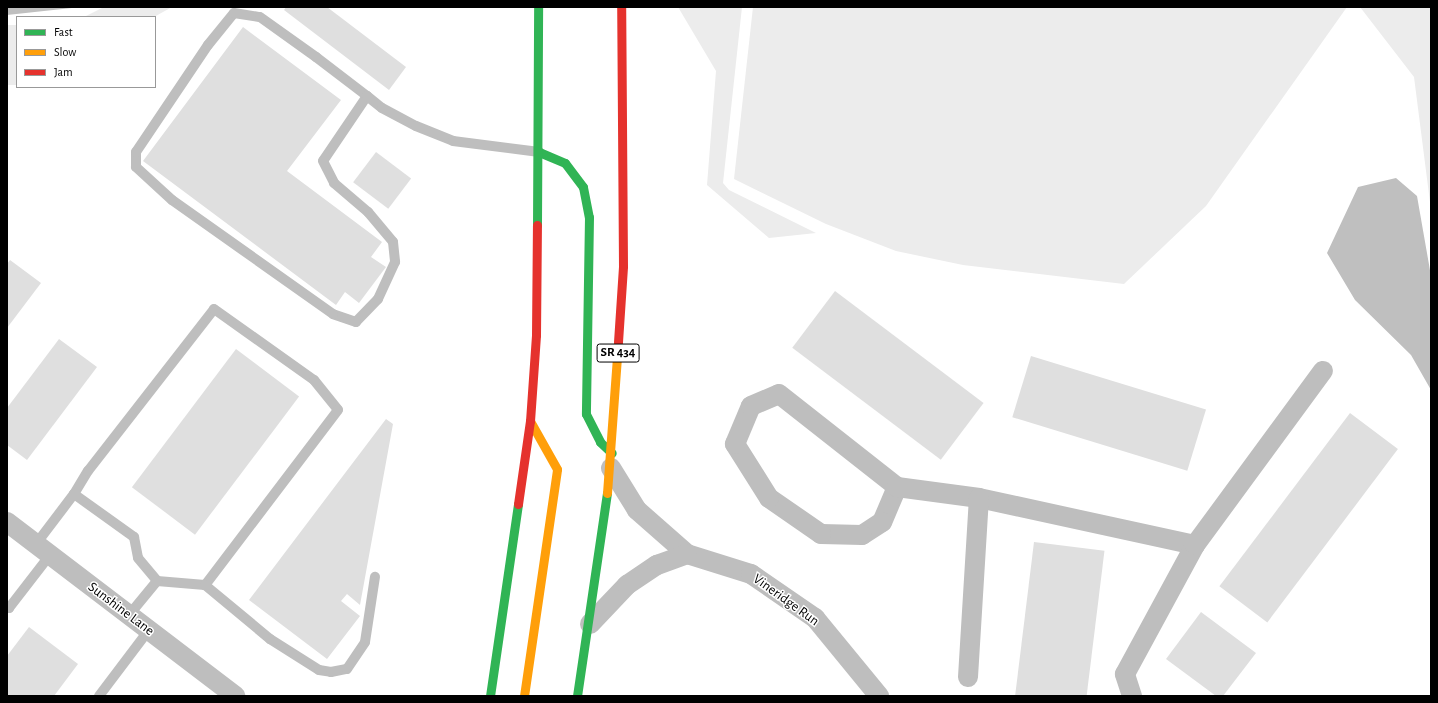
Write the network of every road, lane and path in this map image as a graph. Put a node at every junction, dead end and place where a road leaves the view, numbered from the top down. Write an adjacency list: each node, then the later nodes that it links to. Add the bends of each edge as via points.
1 (538, 7): 4 (main road)
2 (621, 7): 7 (main road, SR 434, via 623,266)
3 (367, 96): 3 (lane, via 260,17 234,13 208,45 136,152 136,167 172,200 333,314 356,322 378,298 395,262 393,242 368,212 334,183 323,161); 4 (lane, via 396,115 453,142)
4 (539, 152): 6 (main road); 7 (main road, via 565,163 583,187 589,217 586,414)
5 (1323, 371): 12 (street)
6 (530, 420): 25 (main road); 26 (main road, via 557,469 540,611)
7 (612, 461): 14 (street, Vineridge Run, via 637,510); 20 (main road, SR 434)
8 (897, 487): 8 (street, via 779,394 751,406 735,444 769,498 821,534 862,535 882,522); 10 (street)
9 (74, 494): 13 (lane); 16 (lane, via 134,537 138,558); 17 (lane, via 88,471 214,309 314,380 338,410)
10 (979, 498): 12 (street); 22 (street)
11 (7, 522): 13 (street, Sunshine Lane)
12 (1195, 545): 29 (street, via 1126,674)
13 (43, 550): 18 (lane, via 9,608); 19 (street, Sunshine Lane)
14 (687, 554): 20 (street, via 658,565 627,585); 28 (street, Vineridge Run, via 751,574 815,618)
15 (375, 577): 17 (lane, via 365,642 347,669 332,672 319,670 270,639)
16 (157, 581): 17 (lane); 19 (lane)
17 (205, 585)
18 (7, 606)
19 (129, 615): 21 (street, Sunshine Lane)
20 (590, 624): 27 (main road, SR 434)
21 (149, 630): 23 (lane); 24 (street, Sunshine Lane)
22 (968, 678)
23 (99, 696)
24 (235, 696)
25 (490, 696)
26 (524, 696)
27 (577, 696)
28 (880, 696)
29 (1132, 696)

